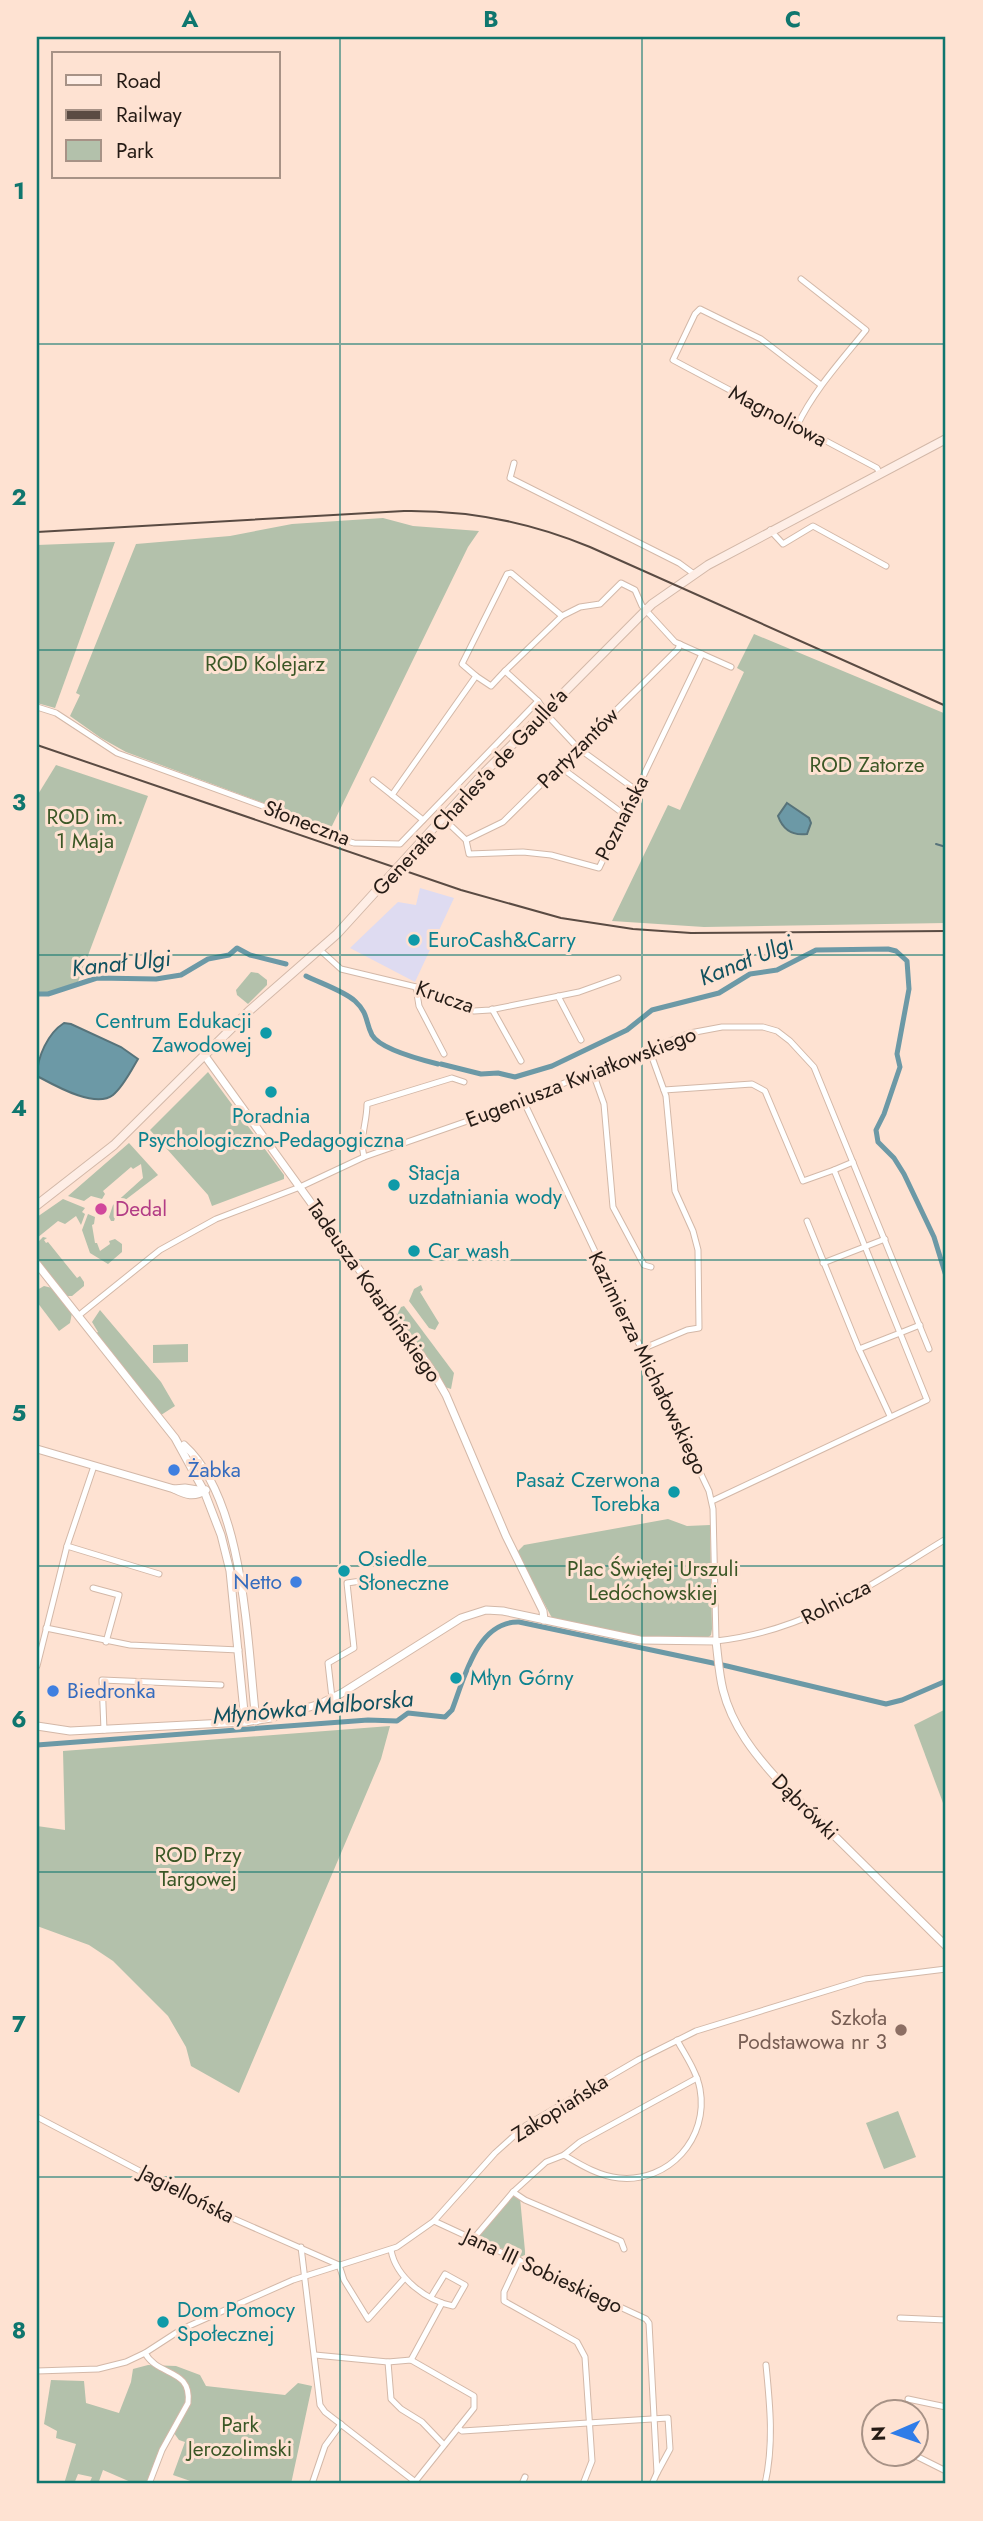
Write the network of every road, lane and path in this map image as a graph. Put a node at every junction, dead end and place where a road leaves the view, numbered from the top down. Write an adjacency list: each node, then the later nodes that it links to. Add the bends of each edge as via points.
1 (801, 279): 2 (street, via 866,330)
2 (821, 385): 3 (street); 3 (street, Magnoliowa, via 761,339 700,309 695,314 673,360)
3 (797, 426): 6 (street, Magnoliowa, via 877,468)
4 (946, 439): 6 (main road, Generała Charles'a de Gaulle'a)
5 (514, 463): 9 (street, via 510,478)
6 (880, 474): 7 (main road, Generała Charles'a de Gaulle'a)
7 (770, 530): 8 (street, via 783,544 813,526); 9 (main road, Generała Charles'a de Gaulle'a)
8 (886, 566)
9 (694, 574): 10 (main road, Generała Charles'a de Gaulle'a)
10 (646, 610): 11 (street, via 635,590 621,583 600,604); 12 (street); 19 (main road, Generała Charles'a de Gaulle'a)
11 (562, 616): 15 (street); 16 (street, via 507,573 462,664)
12 (680, 644): 13 (street); 20 (street, Partyzantów)
13 (702, 654): 14 (street); 23 (street, Poznańska)
14 (730, 667)
15 (505, 671): 16 (street, via 491,685); 17 (street)
16 (476, 676): 24 (street)
17 (538, 701): 19 (street); 26 (street, Słoneczna)
18 (37, 707): 26 (street, Słoneczna, via 56,713 117,753 347,842 400,844)
19 (545, 711): 20 (street); 29 (main road, Generała Charles'a de Gaulle'a)
20 (578, 748): 21 (street, Partyzantów); 23 (street)
21 (559, 766): 25 (street); 28 (street, Partyzantów, via 503,822)
22 (373, 780): 24 (street)
23 (636, 790): 25 (street, Poznańska)
24 (392, 795): 26 (street)
25 (625, 815): 28 (street, Poznańska, via 599,868 551,855 469,854)
26 (423, 820)
27 (447, 822): 28 (street, Poznańska)
28 (466, 840)
29 (319, 949): 31 (street, Krucza, via 341,969); 37 (main road, Generała Charles'a de Gaulle'a)
30 (618, 978): 32 (street, Krucza)
31 (416, 987): 33 (street, Krucza, via 474,1011); 36 (street, via 419,1006)
32 (558, 996): 33 (street, Krucza); 34 (street)
33 (492, 1009): 38 (street)
34 (581, 1040)
35 (649, 1049): 39 (street, Eugeniusza Kwiatkowskiego); 41 (street); 44 (street, Eugeniusza Kwiatkowskiego, via 722,1027 777,1031 814,1067)
36 (444, 1054)
37 (205, 1056): 46 (street, Tadeusza Kotarbińskiego); 47 (main road, Generała Charles'a de Gaulle'a, via 114,1145)
38 (521, 1061)
39 (593, 1073): 42 (street, Eugeniusza Kwiatkowskiego); 53 (street, via 604,1104 613,1207 644,1265)
40 (464, 1082): 43 (street, via 452,1078 367,1104 361,1137)
41 (664, 1090): 45 (street, via 758,1086 770,1101 803,1181); 57 (street, via 672,1177 698,1250 699,1328)
42 (523, 1100): 43 (street, Eugeniusza Kwiatkowskiego); 57 (street, Kazimierza Michałowskiego)
43 (365, 1157): 46 (street, Eugeniusza Kwiatkowskiego)
44 (853, 1162): 45 (street); 49 (street, Eugeniusza Kwiatkowskiego)
45 (834, 1170): 50 (street)
46 (300, 1187): 54 (street, Eugeniusza Kwiatkowskiego, via 179,1238); 70 (street, Tadeusza Kotarbińskiego, via 446,1395)
47 (37, 1205)
48 (807, 1221): 51 (street)
49 (885, 1239): 50 (street); 55 (street, Eugeniusza Kwiatkowskiego)
50 (864, 1247): 51 (street); 56 (street)
51 (823, 1263): 58 (street)
52 (37, 1264): 54 (street)
53 (650, 1267)
54 (78, 1316): 63 (street, via 175,1438)
55 (920, 1325): 56 (street); 59 (street, Eugeniusza Kwiatkowskiego)
56 (900, 1333): 58 (street); 60 (street, via 927,1400)
57 (642, 1349): 64 (street, Kazimierza Michałowskiego)
58 (859, 1349): 60 (street)
59 (929, 1349)
60 (890, 1416): 64 (street)
61 (37, 1448): 62 (street)
62 (94, 1466): 63 (street, via 192,1496); 66 (street)
63 (209, 1489): 74 (street, via 228,1560); 78 (street, via 228,1526 240,1570)
64 (712, 1501): 72 (street, Kazimierza Michałowskiego)
65 (946, 1539): 72 (street, Rolnicza, via 821,1613 779,1628)
66 (67, 1546): 67 (street); 71 (street)
67 (159, 1574)
68 (368, 1580): 77 (street, via 346,1583 354,1648 328,1663)
69 (93, 1588): 73 (street, via 120,1595)
70 (544, 1620): 72 (street, via 648,1641); 77 (street, via 503,1611 474,1612)
71 (46, 1628): 73 (street); 75 (street)
72 (716, 1641): 82 (street, Dąbrówki, via 724,1695 762,1763)
73 (106, 1642): 74 (street)
74 (239, 1650): 79 (street)
75 (37, 1666)
76 (221, 1685): 81 (street, via 102,1680)
77 (332, 1698): 78 (street)
78 (256, 1721): 79 (street)
79 (245, 1722): 81 (street)
80 (37, 1726): 81 (street)
81 (104, 1730)
82 (945, 1945)
83 (946, 1969): 84 (street, Zakopiańska, via 864,1979)
84 (677, 2040): 85 (street); 89 (street, Zakopiańska, via 525,2126)
85 (696, 2078): 87 (street); 87 (street, via 701,2102 698,2126 687,2148 664,2168 642,2177 618,2178)
86 (37, 2117): 91 (street, Jagiellońska, via 216,2211)
87 (564, 2155): 88 (street, via 546,2162)
88 (513, 2192): 90 (street); 92 (street, via 621,2241)
89 (434, 2221): 90 (street, Jana III Sobieskiego); 93 (street, Zakopiańska)
90 (474, 2238): 94 (street, Jana III Sobieskiego)
91 (301, 2247): 95 (street, Jagiellońska); 96 (street)
92 (624, 2249)
93 (391, 2250): 95 (street, Zakopiańska); 97 (street)
94 (519, 2260): 108 (street, Jana III Sobieskiego, via 649,2323); 110 (street, via 504,2301 578,2342 585,2357)
95 (340, 2265): 96 (street, Zakopiańska); 97 (street, via 368,2319)
96 (305, 2278): 102 (street, Zakopiańska, via 197,2322); 103 (street)
97 (404, 2279): 98 (street)
98 (431, 2297): 99 (street); 99 (street, via 445,2274 465,2285 453,2306)
99 (443, 2303): 104 (street)
100 (900, 2318): 101 (street)
101 (946, 2320)
102 (145, 2353): 107 (street, Zakopiańska, via 98,2369); 117 (street, via 183,2380 189,2394)
103 (315, 2355): 105 (street); 109 (street, via 320,2405)
104 (411, 2360): 105 (street); 111 (street, via 474,2396 474,2408)
105 (388, 2362): 112 (street, via 391,2399)
106 (766, 2365): 123 (street, via 772,2423)
107 (37, 2371)
108 (653, 2420): 110 (street); 115 (street); 115 (street, via 668,2418 670,2449)
109 (341, 2424): 118 (street, via 325,2446); 119 (street)
110 (590, 2424): 111 (street); 121 (street, via 592,2461)
111 (458, 2428): 112 (street)
112 (444, 2445): 119 (street)
113 (930, 2463): 114 (street)
114 (946, 2471)
115 (657, 2473): 122 (street)
116 (525, 2477): 120 (street)
117 (149, 2484)
118 (312, 2484)
119 (415, 2484)
120 (522, 2484)
121 (583, 2484)
122 (652, 2484)
123 (765, 2484)

